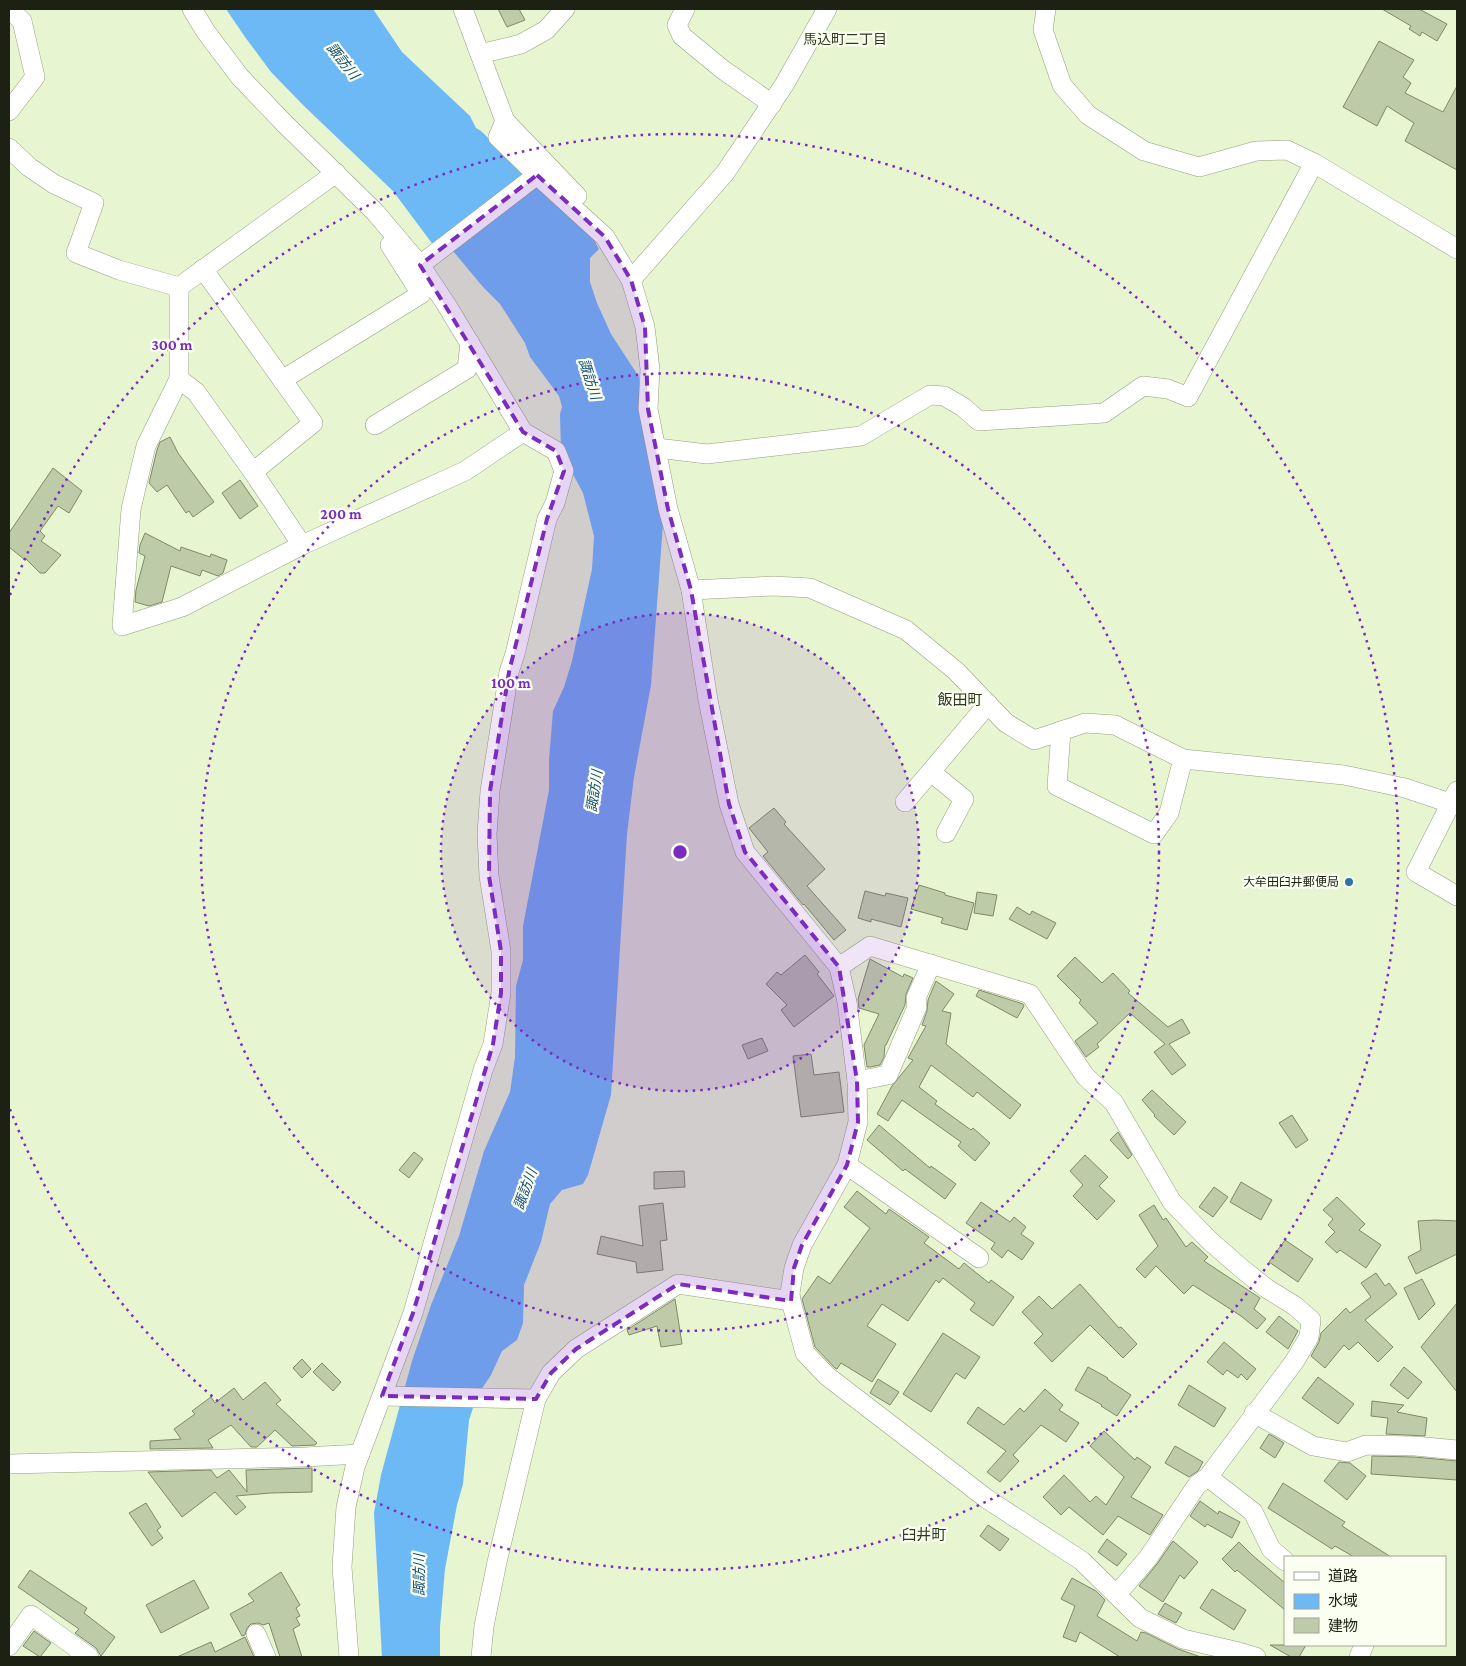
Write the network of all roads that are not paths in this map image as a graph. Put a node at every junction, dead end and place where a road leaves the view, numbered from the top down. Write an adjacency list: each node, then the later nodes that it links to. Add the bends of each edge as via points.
1 (9, 9): 10 (street, via 22,21 35,78)
2 (192, 9): 14 (street, via 240,76)
3 (463, 9): 8 (street)
4 (565, 9): 8 (street, via 546,30 521,44)
5 (685, 9): 9 (street, via 677,25 682,36)
6 (827, 9): 9 (street)
7 (1046, 9): 13 (street, via 1043,30 1062,85 1088,115 1144,151 1199,167 1256,151 1288,150)
8 (480, 54): 11 (street)
9 (772, 104): 21 (street, via 725,173)
10 (9, 111)
11 (505, 121): 15 (street, via 498,136); 17 (street, via 584,204)
12 (9, 148): 22 (street, via 54,184 94,203 76,253 119,270)
13 (1314, 163): 18 (street); 28 (street, via 1188,397 1168,389 1143,386 1104,413 979,421 944,396 930,395 861,436 707,454)
14 (336, 173): 16 (street); 20 (street)
15 (536, 177): 17 (street); 19 (street)
16 (389, 228): 19 (street); 25 (street, via 386,239 422,294)
17 (605, 237): 21 (street)
18 (1457, 249)
19 (423, 263): 23 (street)
20 (203, 269): 22 (street); 25 (street)
21 (631, 280): 28 (street, via 645,326 650,369 648,409)
22 (179, 287): 24 (street)
23 (470, 343): 26 (street, via 467,369); 27 (street)
24 (179, 379): 29 (street, via 196,392); 30 (street, via 146,446 131,509 122,626 182,607)
25 (282, 380): 29 (street, via 313,423)
26 (375, 425)
27 (523, 432): 30 (street, via 464,471); 46 (street, via 556,451 564,470 547,519 508,672 490,791 489,876 501,951 501,993 493,1044 413,1313)
28 (657, 448): 31 (street, via 668,509)
29 (253, 472): 30 (street)
30 (302, 545)
31 (691, 590): 32 (street, via 774,586 810,588 906,630 956,671); 41 (street, via 729,804 745,852)
32 (988, 704): 33 (street, via 1006,723 1034,740); 35 (street)
33 (1062, 730): 34 (street, via 1085,723 1115,725); 34 (street, via 1057,786 1154,834 1169,813)
34 (1183, 758): 36 (street, via 1344,775)
35 (931, 772): 37 (street); 38 (street, via 964,799)
36 (1454, 797): 39 (street, via 1416,872)
37 (905, 802)
38 (946, 833)
39 (1457, 896)
40 (931, 964): 41 (street, via 870,946); 42 (street, via 888,1075); 48 (street, via 1030,994 1085,1076 1114,1103 1172,1202 1210,1242 1311,1320 1309,1337 1294,1362)
41 (839, 967): 42 (street)
42 (857, 1081): 43 (street, via 858,1122)
43 (847, 1165): 44 (street); 45 (street, via 802,1245 794,1268)
44 (979, 1258)
45 (790, 1301): 47 (street, via 678,1284 576,1349); 54 (street, via 805,1353 827,1376 987,1499 1082,1561)
46 (382, 1396): 47 (street); 50 (street)
47 (528, 1399): 60 (street, via 484,1626)
48 (1254, 1413): 49 (street, via 1313,1446 1347,1452 1366,1445); 52 (street)
49 (1457, 1450)
50 (360, 1454): 51 (street); 59 (street, via 346,1507 342,1567)
51 (9, 1464)
52 (1208, 1477): 53 (street, via 1253,1512 1271,1550); 54 (street, via 1197,1484 1148,1558)
53 (1284, 1560)
54 (1117, 1594): 61 (street, via 1140,1618 1182,1639)
55 (256, 1634): 58 (street)
56 (9, 1646): 57 (street, via 31,1615)
57 (88, 1657)
58 (266, 1657)
59 (349, 1657)
60 (481, 1657)
61 (1256, 1657)

